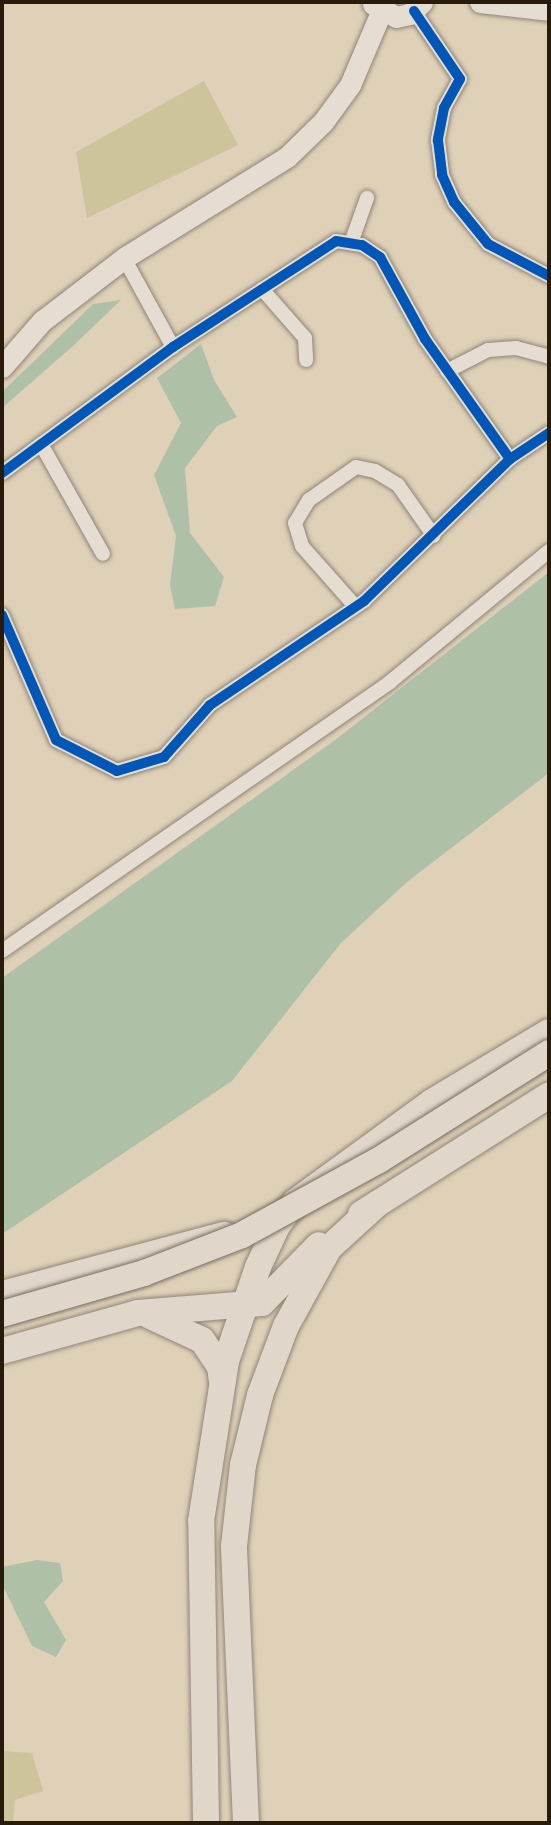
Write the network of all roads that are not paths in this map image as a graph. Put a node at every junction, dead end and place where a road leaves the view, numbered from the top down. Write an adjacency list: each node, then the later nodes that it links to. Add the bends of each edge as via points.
1 (480, 2): 4 (street)
2 (420, 4): 3 (street, via 396,17); 8 (street, via 460,79 444,107 438,140 442,175 454,202 488,244)
3 (377, 7): 7 (street, via 350,85 314,131 241,190)
4 (549, 9)
5 (367, 198): 6 (street)
6 (351, 243): 9 (street, via 336,241); 14 (street, via 380,257)
7 (124, 258): 10 (street); 13 (street, via 41,321)
8 (549, 276)
9 (262, 289): 10 (street); 12 (street, via 305,338)
10 (173, 347): 16 (street)
11 (549, 357): 14 (street, via 516,348 488,350)
12 (306, 360)
13 (2, 367)
14 (447, 371): 17 (street)
15 (549, 433): 17 (street)
16 (41, 444): 18 (street); 21 (street)
17 (510, 459): 19 (street)
18 (2, 473)
19 (434, 536): 22 (street); 22 (street, via 398,485 375,471 356,467 309,500 295,523 302,545)
20 (549, 551): 24 (street, via 390,682)
21 (103, 554)
22 (355, 606): 23 (street, via 210,705 164,757 117,771 56,740)
23 (2, 615)
24 (2, 951)
25 (549, 1032): 30 (highway, via 432,1102 338,1168 295,1202)
26 (549, 1053): 34 (highway, bridge, via 368,1167 254,1229 144,1273)
27 (549, 1071): 35 (highway, via 324,1211 242,1254 140,1292)
28 (549, 1096): 29 (highway)
29 (377, 1204): 32 (highway, via 338,1227 262,1303); 39 (highway, via 330,1248 286,1326 260,1395 243,1465 234,1546)
30 (277, 1226): 31 (highway, via 195,1240); 32 (highway)
31 (2, 1294)
32 (245, 1305): 33 (highway); 37 (highway)
33 (138, 1313): 36 (highway); 37 (highway, via 164,1319 202,1340 220,1367)
34 (2, 1314)
35 (2, 1332)
36 (2, 1351)
37 (222, 1382): 38 (highway, via 200,1546)
38 (206, 1823)
39 (246, 1823)

